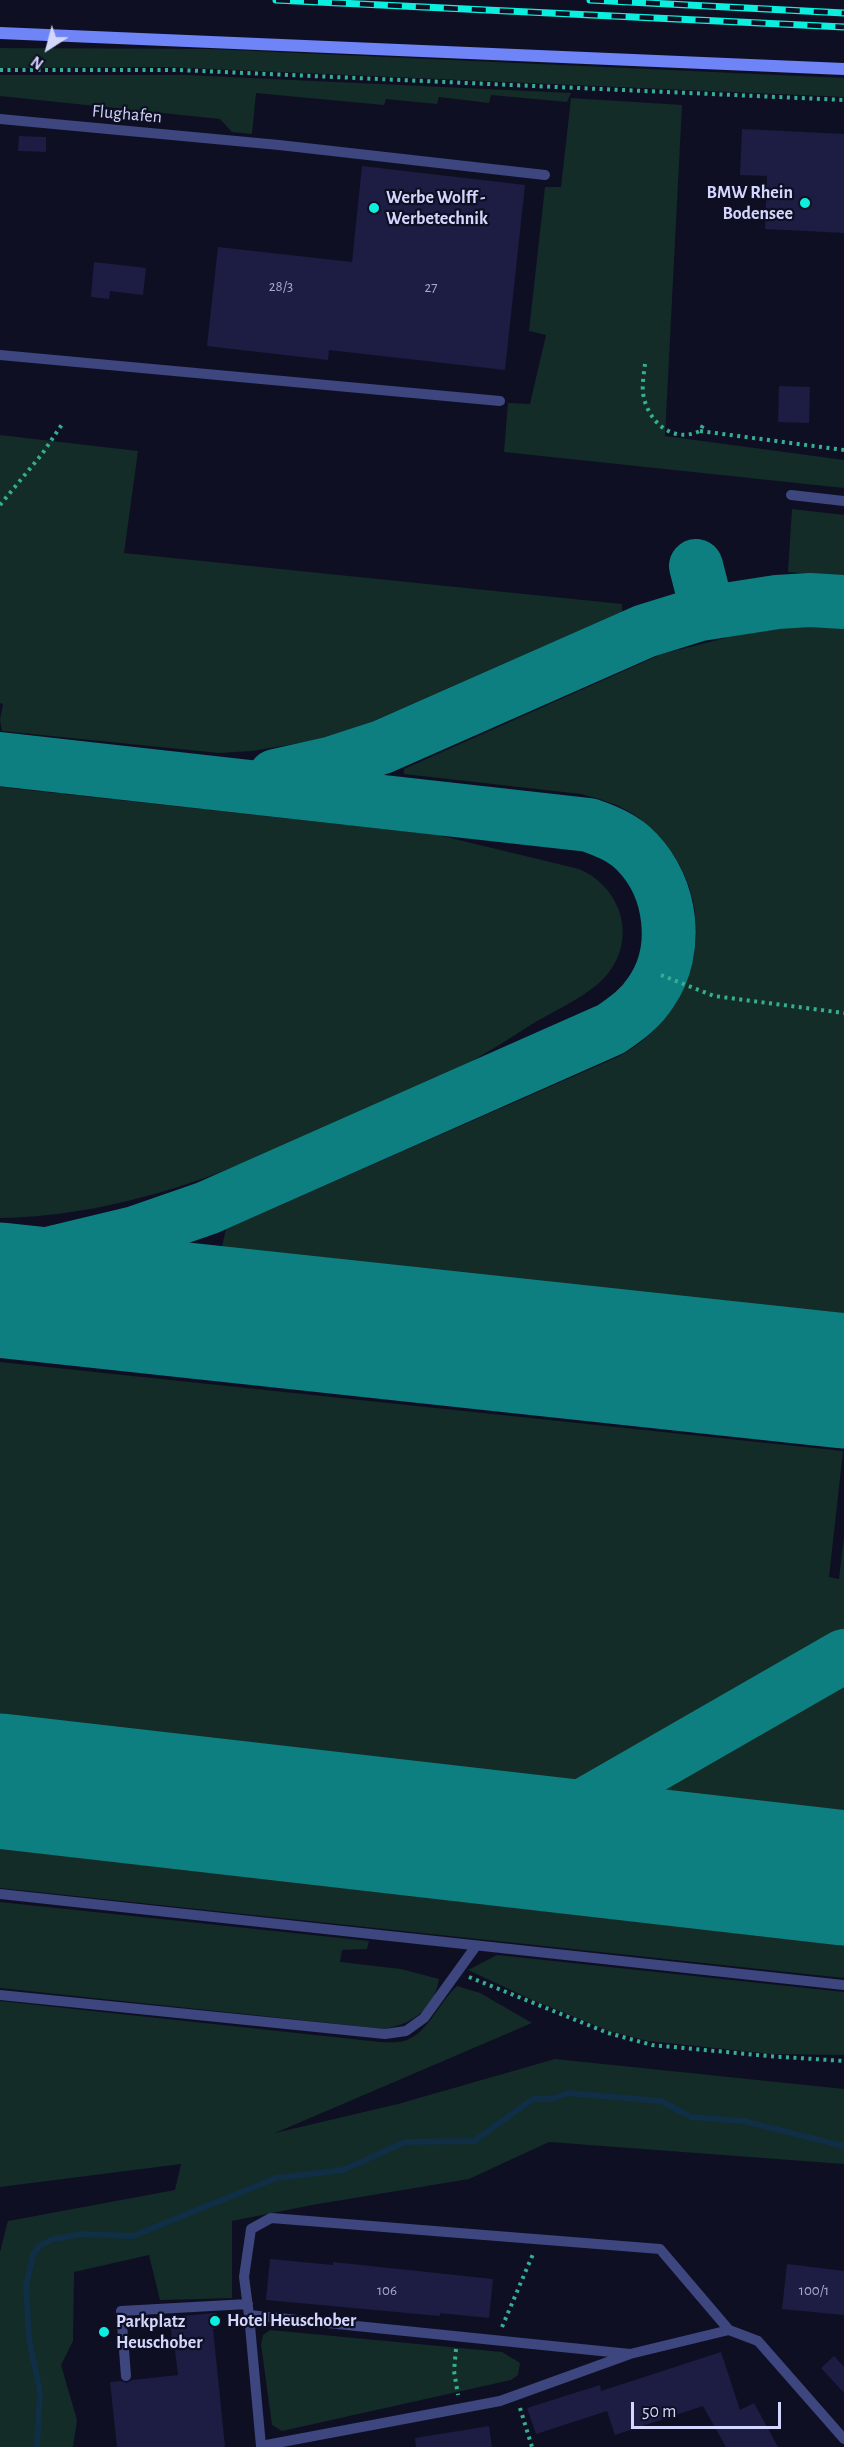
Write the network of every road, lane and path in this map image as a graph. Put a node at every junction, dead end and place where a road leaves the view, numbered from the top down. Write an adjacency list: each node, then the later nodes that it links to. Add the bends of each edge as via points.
1 (0, 33): 2 (street)
2 (844, 69)
3 (0, 70): 4 (path, via 179,70)
4 (844, 100)
5 (0, 119): 6 (lane, Flughafen)
6 (545, 175)
7 (0, 355): 9 (lane)
8 (645, 364): 12 (path, via 643,392 651,417 673,435 689,436)
9 (500, 401)
10 (63, 423): 16 (path)
11 (703, 425): 12 (path)
12 (700, 431): 13 (path)
13 (844, 450)
14 (791, 495): 15 (lane)
15 (844, 501)
16 (0, 505)
17 (661, 975): 18 (path, via 714,996)
18 (844, 1013)
19 (0, 1894): 20 (lane)
20 (476, 1946): 21 (lane); 22 (lane)
21 (457, 1972): 23 (lane, via 424,2018 406,2031 385,2034); 24 (path, via 608,2033 652,2045)
22 (844, 1985)
23 (0, 1995)
24 (844, 2061)
25 (539, 2239): 26 (lane, via 271,2218 251,2229 244,2277); 27 (lane, via 660,2249); 29 (path)
26 (248, 2310): 28 (lane); 31 (lane, via 121,2311); 35 (lane)
27 (729, 2330): 30 (lane); 34 (lane, via 758,2341)
28 (458, 2336): 29 (lane); 33 (path, via 454,2371)
29 (496, 2340): 30 (lane)
30 (630, 2354): 32 (lane)
31 (126, 2376)
32 (516, 2395): 33 (lane); 36 (path)
33 (460, 2408): 35 (lane)
34 (844, 2439)
35 (261, 2446)
36 (532, 2447)

